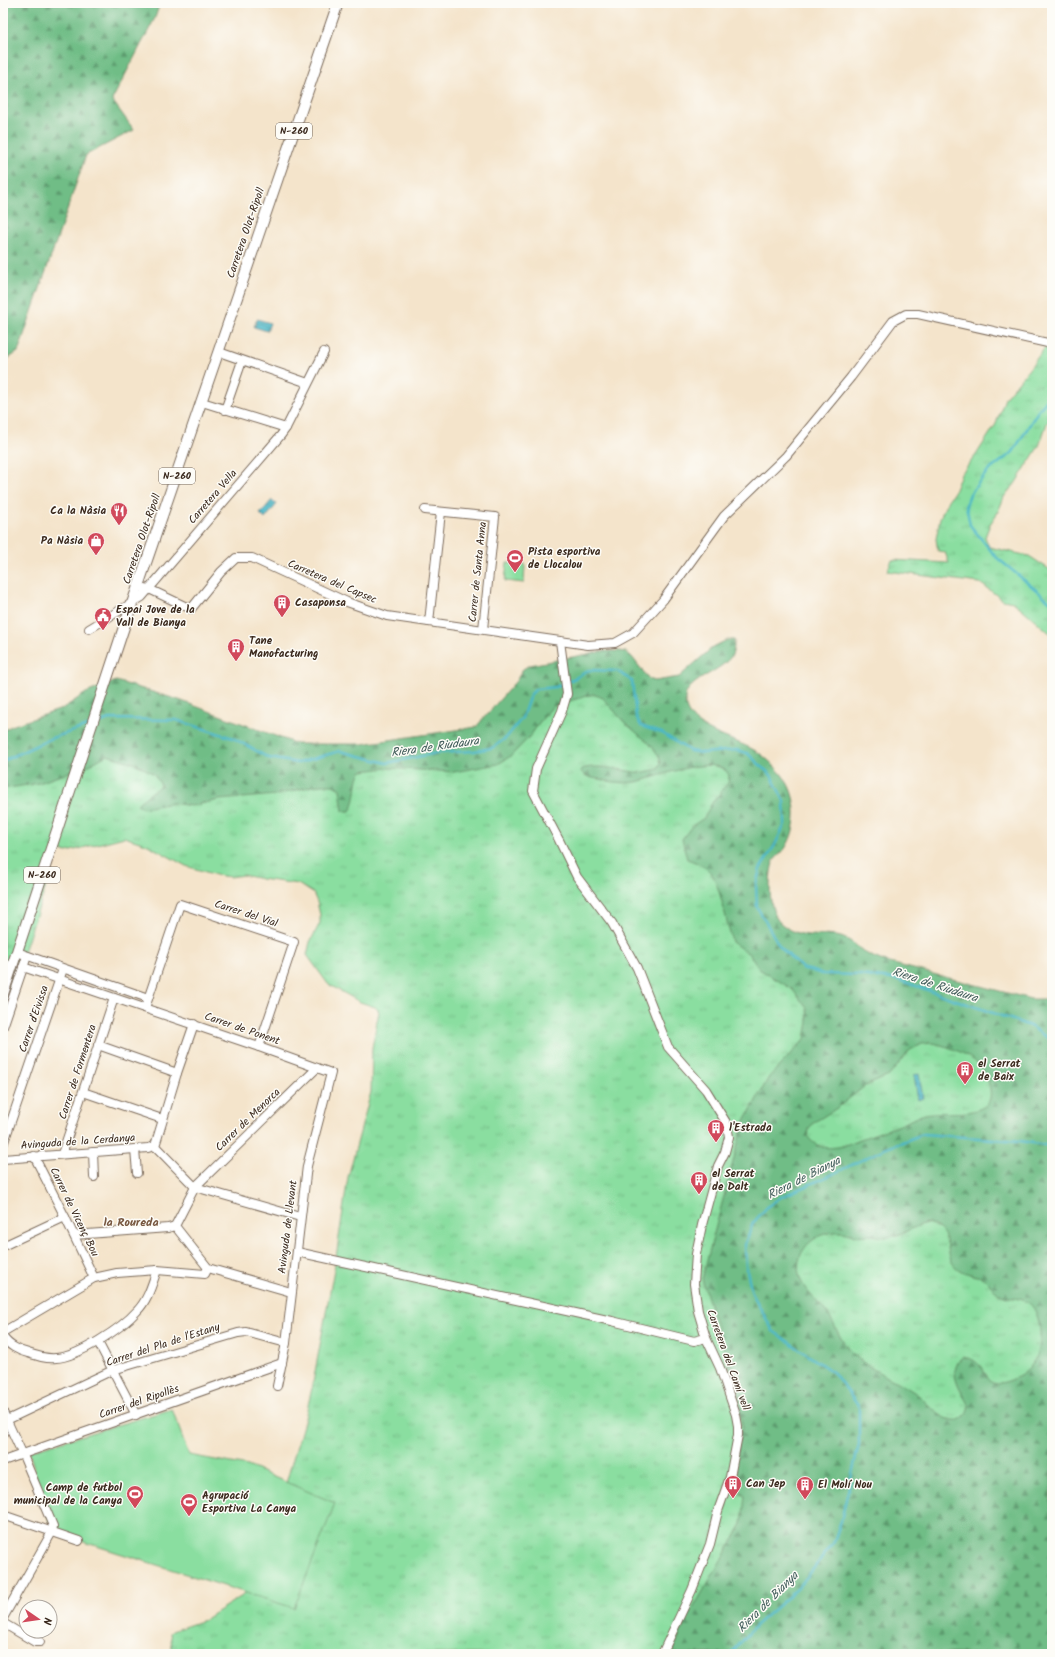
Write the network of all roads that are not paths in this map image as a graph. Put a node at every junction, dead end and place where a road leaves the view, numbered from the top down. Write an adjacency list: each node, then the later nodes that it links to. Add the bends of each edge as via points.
1 (338, 3): 3 (main road, Carretera Olot-Ripoll / N-260)
2 (1052, 344): 18 (street, Carretera del Capsec, via 918,314 906,314 894,321 786,456 724,516 663,600 633,633 615,643 601,645)
3 (218, 352): 5 (street); 7 (main road, Carretera Olot-Ripoll / N-260)
4 (324, 352): 6 (street, Carretera Vella)
5 (242, 361): 6 (street); 8 (street)
6 (308, 383): 9 (street, Carretera Vella)
7 (202, 402): 8 (street); 12 (main road, Carretera Olot-Ripoll / N-260)
8 (225, 410): 9 (street)
9 (286, 428): 13 (street, Carretera Vella)
10 (425, 510): 11 (street)
11 (441, 512): 15 (street); 17 (street, Carrer de Santa Anna, via 495,517)
12 (138, 587): 13 (street, Carretera del Capsec); 14 (main road, Carretera Olot-Ripoll / N-260)
13 (149, 589): 14 (street, Carretera Vella); 15 (street, Carretera del Capsec, via 191,609 236,558 252,558 302,582 387,616)
14 (133, 602): 16 (street, Carretera Vella); 19 (main road, Carretera Olot-Ripoll / N-260, via 82,756)
15 (429, 622): 17 (street, Carretera del Capsec)
16 (89, 629)
17 (483, 629): 18 (street, Carretera del Capsec)
18 (560, 641): 58 (street, Carretera del Camí vell, via 567,694 536,768 533,791 577,877 612,923 637,968 668,1047 706,1090 727,1124 729,1137 713,1183 696,1254 694,1284)
19 (26, 956): 20 (street); 21 (street); 23 (main road, Carretera Olot-Ripoll / N-260)
20 (23, 967): 22 (street, Carrer de Ponent); 28 (street)
21 (63, 969): 22 (street, Carrer d'Eivissa); 25 (street)
22 (60, 979): 24 (street, Carrer de Ponent); 36 (street, Carrer d'Eivissa)
23 (3, 994)
24 (114, 998): 26 (street, Carrer de Ponent); 29 (street, Carrer de Formentera)
25 (148, 998): 26 (street); 30 (street, Carrer del Vial, via 180,904 294,942)
26 (145, 1008): 27 (street, Carrer de Ponent)
27 (194, 1024): 30 (street, Carrer de Ponent); 32 (street)
28 (3, 1027)
29 (98, 1045): 32 (street); 34 (street, Carrer de Formentera)
30 (259, 1047): 31 (street, Carrer de Ponent)
31 (317, 1068): 33 (street, Carrer de Ponent); 45 (street, Carrer de Menorca)
32 (177, 1073): 35 (street)
33 (331, 1073): 47 (street, Avinguda de Llevant, via 307,1166)
34 (83, 1092): 35 (street); 40 (street, Carrer de Formentera)
35 (162, 1119): 37 (street)
36 (3, 1145)
37 (155, 1146): 38 (street, Avinguda de la Cerdanya); 45 (street)
38 (135, 1149): 39 (street, Avinguda de la Cerdanya); 43 (street)
39 (93, 1152): 40 (street, Avinguda de la Cerdanya); 44 (street)
40 (62, 1154): 41 (street, Avinguda de la Cerdanya)
41 (34, 1156): 42 (street, Avinguda de la Cerdanya); 46 (street, Carrer de Vicenç Bou)
42 (3, 1159)
43 (137, 1173)
44 (94, 1177)
45 (195, 1187): 47 (street); 48 (street, Carrer de Menorca)
46 (66, 1217): 49 (street, Carrer de Vicenç Bou); 50 (street)
47 (300, 1217): 51 (street, Avinguda de Llevant)
48 (176, 1226): 49 (street); 52 (street)
49 (74, 1235): 54 (street, Carrer de Vicenç Bou)
50 (3, 1246)
51 (297, 1252): 55 (street, Avinguda de Llevant); 58 (street, via 694,1341)
52 (208, 1268): 53 (street, via 205,1274); 55 (street)
53 (157, 1270): 54 (street); 59 (street, via 145,1301 137,1312)
54 (94, 1278): 56 (street)
55 (291, 1292): 60 (street, Avinguda de Llevant)
56 (3, 1332)
57 (3, 1337): 59 (street, via 6,1342 22,1352 56,1358 76,1353)
58 (706, 1338): 74 (street, Carretera del Camí vell, via 720,1368 736,1415 738,1435 730,1477 710,1544)
59 (98, 1342): 62 (street)
60 (286, 1343): 61 (street, Avinguda de Llevant); 62 (street, Carrer del Pla de l'Estany, via 246,1332 238,1333)
61 (282, 1363): 63 (street, Avinguda de Llevant); 64 (street, Carrer del Ripollès)
62 (114, 1370): 64 (street); 65 (street, Carrer del Pla de l'Estany)
63 (277, 1386)
64 (136, 1415): 66 (street, Carrer del Ripollès)
65 (5, 1416): 66 (street)
66 (22, 1453): 67 (street, Carrer del Ripollès); 69 (street, via 53,1526)
67 (3, 1461)
68 (3, 1514): 69 (street)
69 (52, 1532): 70 (street); 71 (street)
70 (79, 1541)
71 (3, 1618)
72 (3, 1623): 73 (street, via 35,1642)
73 (40, 1642)
74 (662, 1654)

